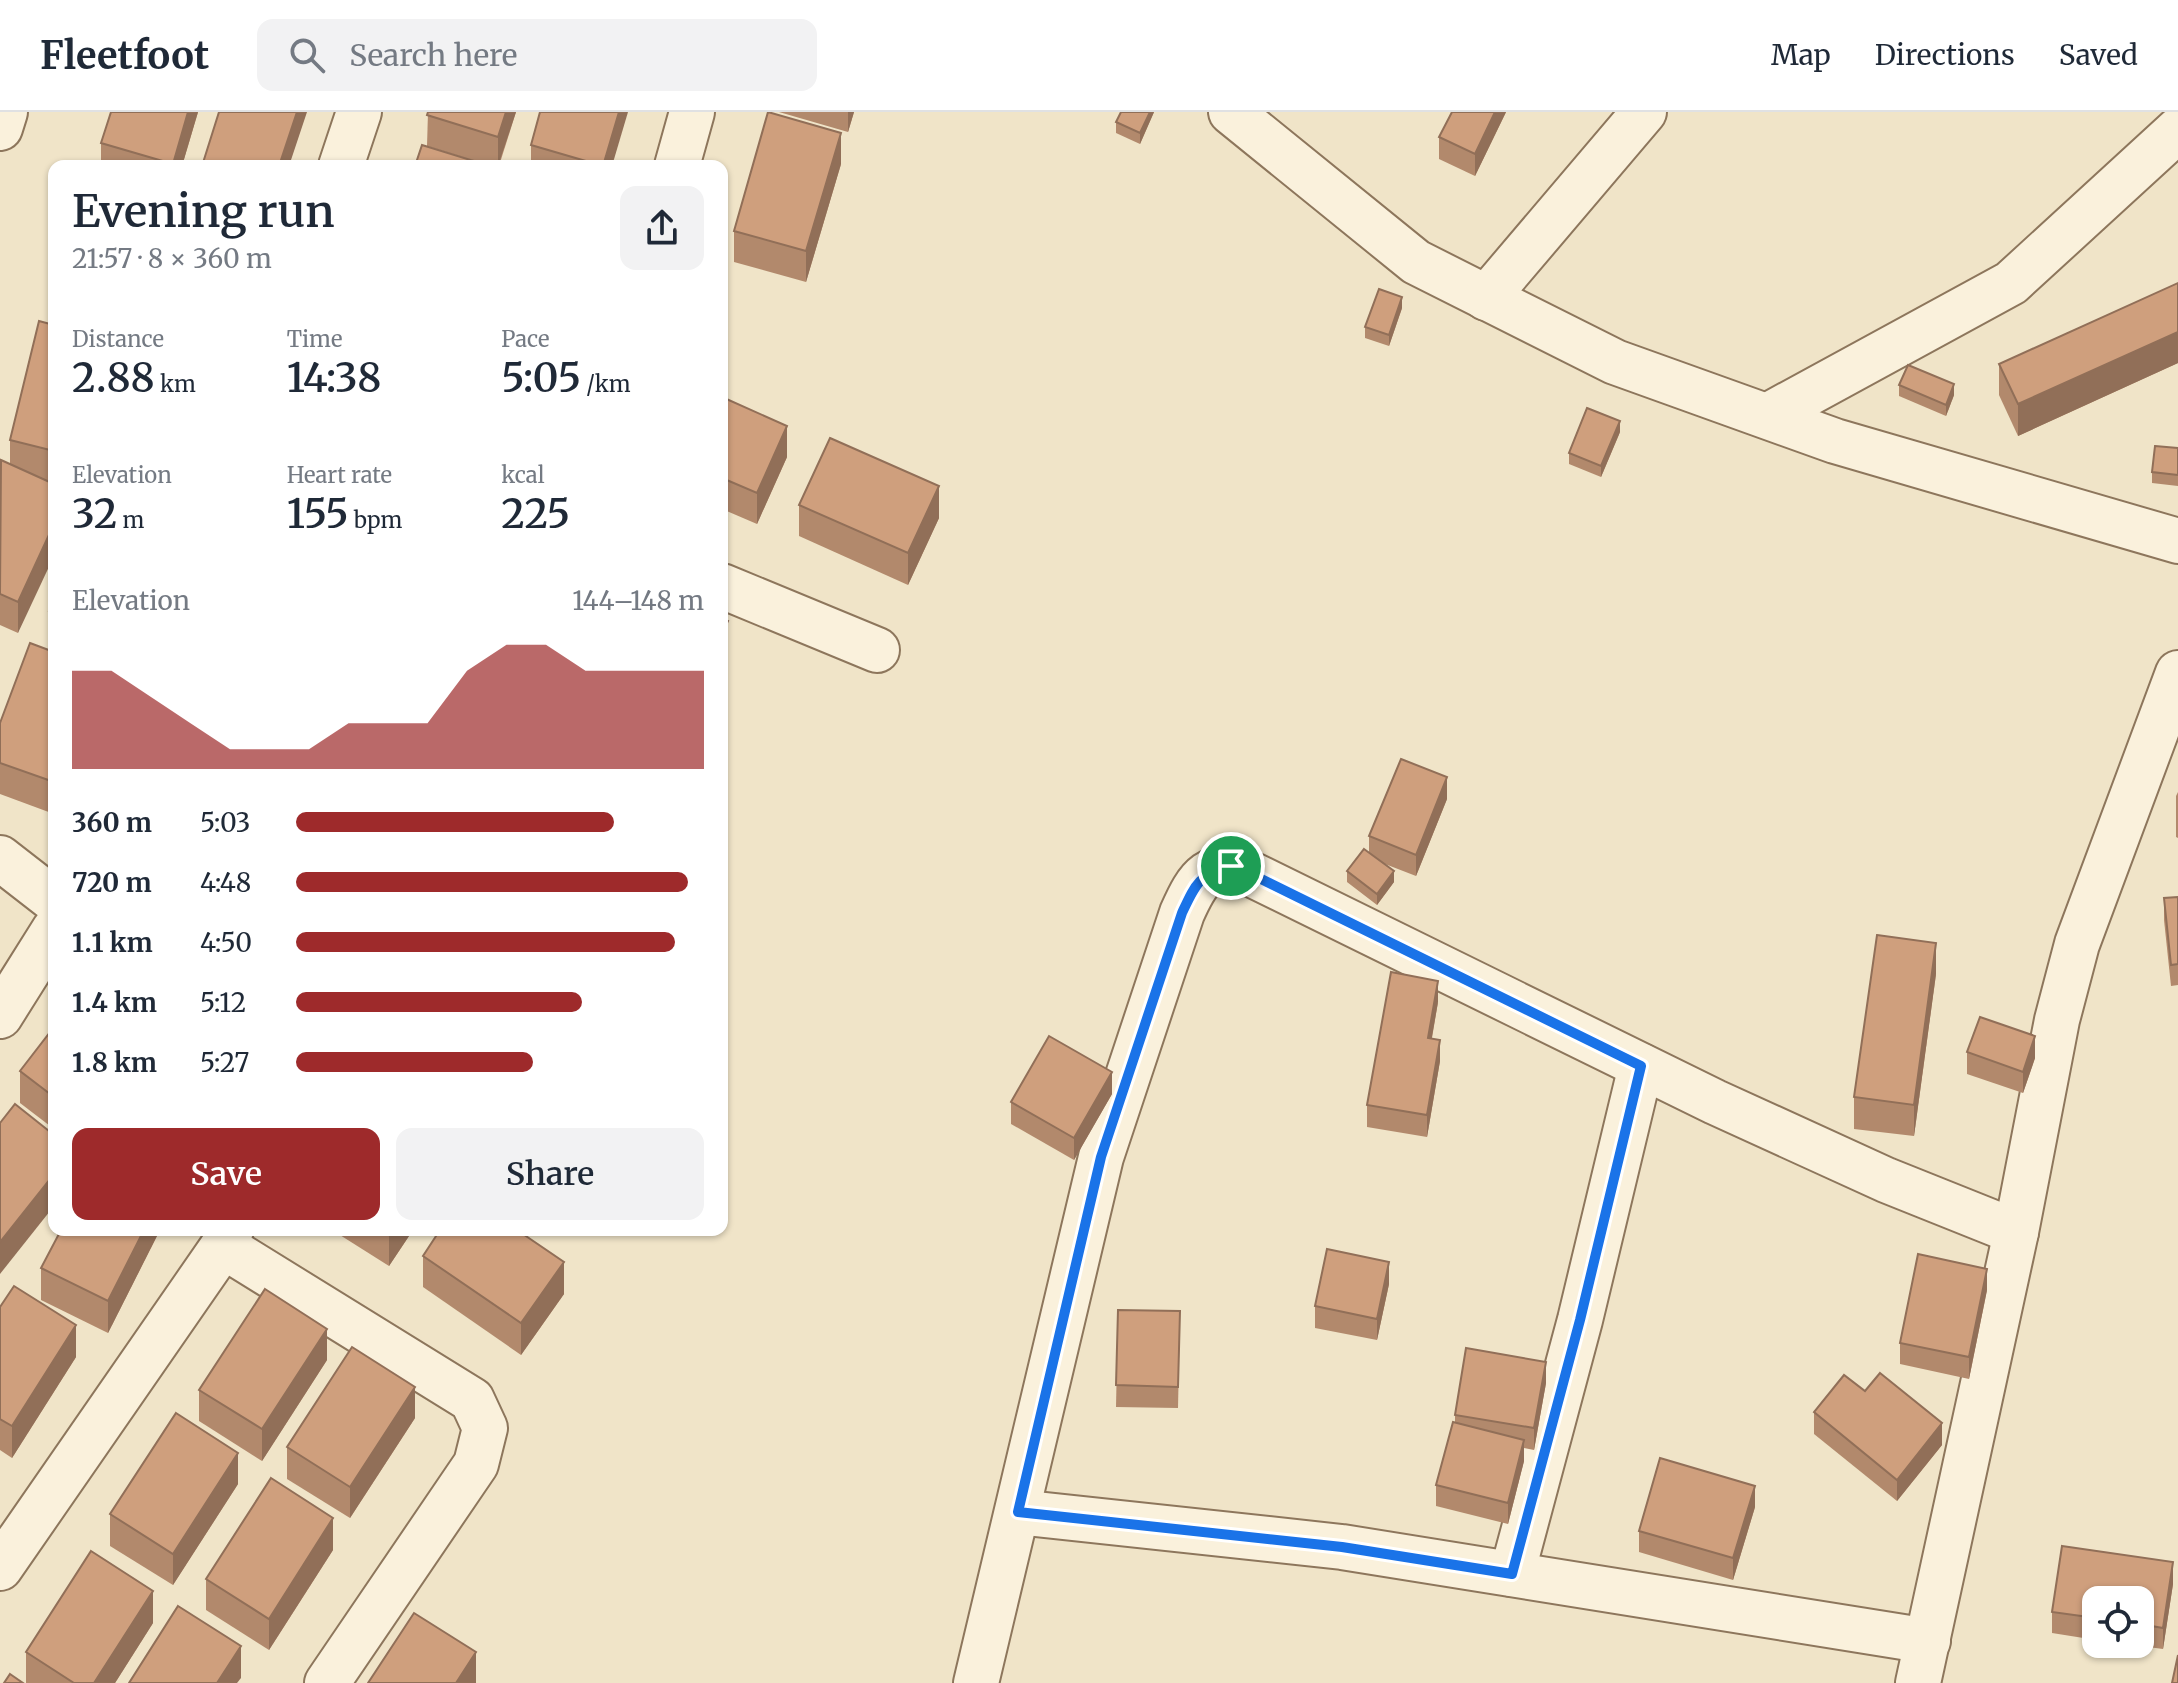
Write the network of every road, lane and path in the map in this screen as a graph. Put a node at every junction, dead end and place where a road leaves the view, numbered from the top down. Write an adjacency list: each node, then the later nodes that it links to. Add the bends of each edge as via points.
1 (5, 112): 6 (street)
2 (359, 112): 8 (street)
3 (692, 112): 9 (street)
4 (1231, 112): 10 (street, via 1416,262)
5 (1644, 112): 10 (street)
6 (0, 128)
7 (2178, 130): 11 (street, via 2011,283)
8 (343, 160)
9 (679, 160)
10 (1486, 298): 11 (street, via 1615,362)
11 (1767, 416): 12 (street, via 1835,441)
12 (2178, 541)
13 (728, 588): 14 (street)
14 (877, 650)
15 (2178, 673): 21 (street, via 2077,944)
16 (0, 858): 17 (street)
17 (48, 895)
18 (48, 940): 19 (street)
19 (0, 1016)
20 (1641, 1066): 21 (street, via 1886,1180); 23 (street, via 1251,874 1231,866 1208,872 1182,913 1101,1157); 25 (street)
21 (2016, 1232): 26 (street)
22 (227, 1238): 24 (street); 27 (street, via 472,1400 485,1428 476,1464)
23 (1018, 1512): 25 (street, via 1342,1547); 28 (street)
24 (0, 1568)
25 (1512, 1574): 26 (street)
26 (1928, 1641): 29 (street)
27 (327, 1683)
28 (976, 1683)
29 (1918, 1683)

